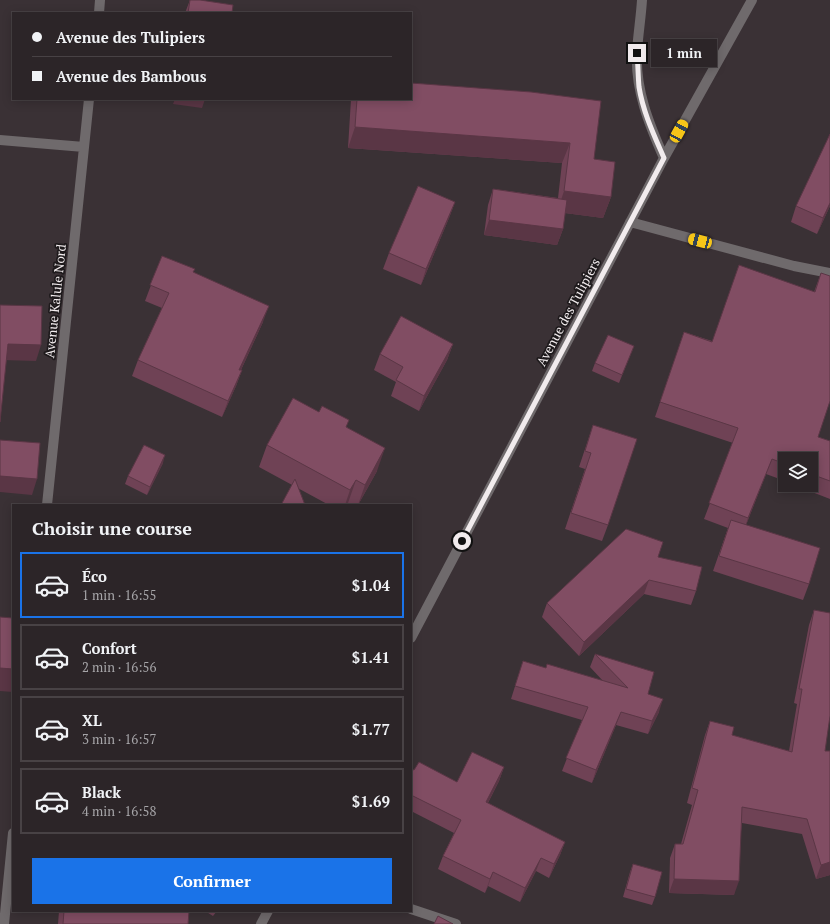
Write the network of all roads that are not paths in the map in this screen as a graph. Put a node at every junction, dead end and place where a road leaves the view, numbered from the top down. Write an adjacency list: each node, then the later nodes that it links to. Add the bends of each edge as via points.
1 (100, 0): 4 (street)
2 (642, 0): 8 (street, via 637,53 640,88 648,120)
3 (752, 0): 8 (street, Avenue des Tulipiers)
4 (99, 12)
5 (89, 100): 7 (street, Avenue Kalule Nord)
6 (0, 140): 7 (street)
7 (84, 147): 11 (street, Avenue Kalule Nord)
8 (664, 158): 9 (street, Avenue des Tulipiers)
9 (630, 222): 10 (street, via 794,266); 12 (street, Avenue des Tulipiers)
10 (830, 272)
11 (47, 504)
12 (412, 636)
13 (12, 843): 16 (street)
14 (412, 910): 18 (street)
15 (267, 912): 17 (street)
16 (4, 924)
17 (261, 924)
18 (456, 924)

